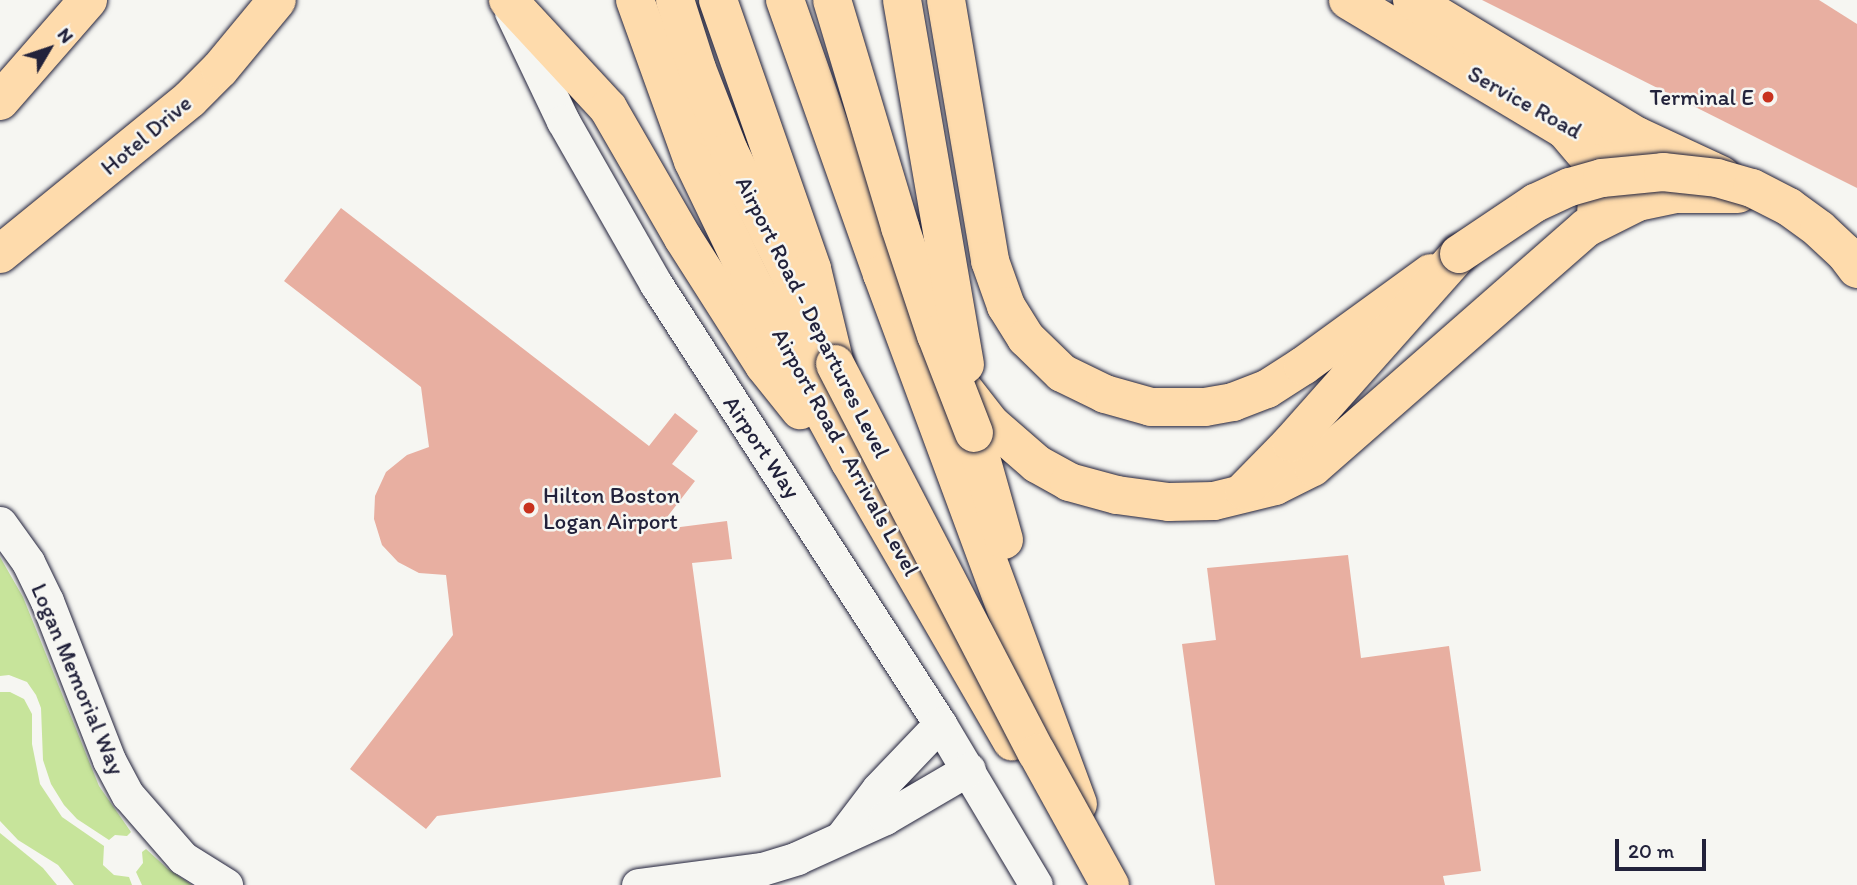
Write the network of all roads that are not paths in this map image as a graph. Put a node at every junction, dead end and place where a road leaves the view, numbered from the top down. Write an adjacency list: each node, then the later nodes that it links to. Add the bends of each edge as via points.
1 (67, 0): 14 (main road)
2 (88, 0): 14 (main road)
3 (277, 0): 18 (main road, Hotel Drive, via 190,99)
4 (506, 0): 26 (main road, via 608,107 682,239 764,365); 28 (street, Airport Way, via 563,121 656,284)
5 (635, 0): 26 (main road, Airport Road - Arrivals Level, via 680,129 713,206)
6 (675, 0): 23 (main road, Airport Road - Departures Level, via 696,69 729,150)
7 (718, 0): 23 (main road, via 812,269)
8 (785, 0): 22 (main road)
9 (832, 0): 24 (main road, bridge, via 891,200)
10 (902, 0): 24 (main road, bridge)
11 (946, 0): 19 (main road, via 990,261 1006,306 1026,338 1062,373 1105,394 1151,407 1233,402 1267,389)
12 (1348, 0): 15 (main road, Service Road)
13 (1412, 0): 16 (main road, bridge, via 1637,136)
14 (9, 89)
15 (1565, 130): 16 (main road, Service Road); 17 (main road, via 1593,163 1600,183 1599,203)
16 (1752, 192): 17 (main road, via 1651,199); 19 (main road, bridge, via 1717,178 1663,172 1602,178 1535,203); 20 (main road, via 1816,223); 21 (main road, bridge, via 1788,207 1819,229)
17 (1586, 228): 25 (main road, via 1321,461 1293,478)
18 (0, 254)
19 (1459, 254): 25 (main road)
20 (1857, 260)
21 (1857, 269)
22 (881, 274): 25 (main road, via 991,424 1047,471 1083,487 1130,498 1190,502); 35 (main road)
23 (835, 364): 35 (main road, Airport Road - Departures Level, bridge, via 1037,753)
24 (974, 433): 35 (main road)
25 (1240, 495)
26 (872, 499): 34 (main road, Airport Road - Arrivals Level)
27 (0, 523): 31 (street, Logan Memorial Way, via 28,562 47,601 109,760 128,795 183,858)
28 (940, 724): 29 (street, Airport Way); 30 (street, via 878,789)
29 (969, 769): 30 (street); 33 (street, Airport Way)
30 (838, 841): 32 (street, via 762,869)
31 (226, 885)
32 (638, 885)
33 (1036, 885)
34 (1095, 885)
35 (1111, 885)

